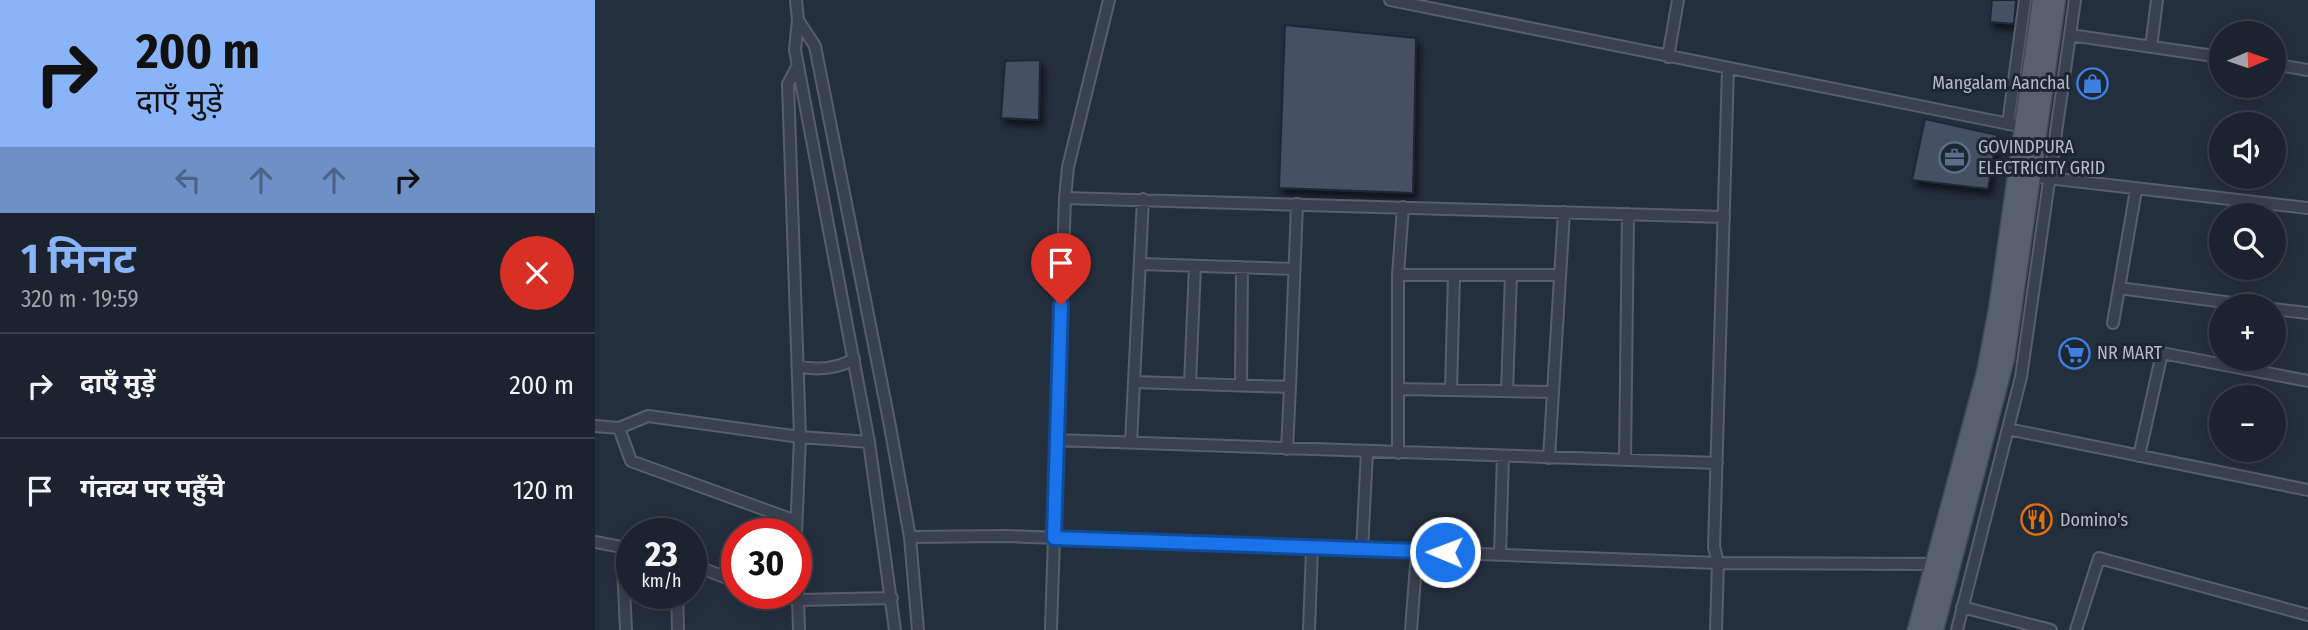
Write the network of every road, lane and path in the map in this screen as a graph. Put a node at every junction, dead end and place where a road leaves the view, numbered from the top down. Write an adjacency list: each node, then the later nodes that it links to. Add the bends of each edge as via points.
1 (796, 0): 11 (street)
2 (1109, 0): 24 (street, via 1068,167)
3 (1389, 0): 10 (street)
4 (1678, 0): 15 (street)
5 (2025, 0): 20 (street)
6 (2042, 0): 20 (main road)
7 (2056, 0): 20 (main road)
8 (2075, 0): 12 (street)
9 (2157, 0): 13 (street)
10 (1403, 1): 15 (street)
11 (798, 20): 16 (street); 74 (street, via 815,46)
12 (2070, 35): 13 (street); 22 (street)
13 (2151, 47): 14 (street)
14 (2209, 55)
15 (1668, 57): 18 (street)
16 (798, 65): 45 (street); 46 (street, via 787,84)
17 (2286, 66): 19 (street)
18 (1728, 69): 20 (street); 31 (street)
19 (2308, 70)
20 (2023, 127): 21 (main road); 83 (main road, via 1986,373)
21 (2031, 176): 22 (street); 103 (main road, via 2004,358)
22 (2049, 178): 23 (street); 58 (street, via 2021,377)
23 (2136, 190): 28 (street); 40 (street)
24 (1065, 198): 25 (street); 60 (street)
25 (1143, 199): 26 (street); 32 (street)
26 (1297, 204): 27 (street); 35 (street)
27 (1403, 207): 29 (street); 36 (street)
28 (2308, 208)
29 (1564, 212): 30 (street); 39 (street)
30 (1628, 214): 31 (street); 69 (street)
31 (1724, 217): 70 (street)
32 (1140, 264): 33 (street); 48 (street)
33 (1195, 266): 34 (street); 49 (street)
34 (1242, 267): 35 (street); 50 (street)
35 (1294, 269): 51 (street)
36 (1398, 275): 37 (street); 52 (street)
37 (1454, 275): 38 (street); 53 (street)
38 (1511, 275): 39 (street); 54 (street)
39 (1560, 275): 55 (street)
40 (2119, 288): 41 (street); 44 (street)
41 (2209, 300)
42 (2286, 310): 43 (street)
43 (2308, 313)
44 (2113, 323)
45 (854, 359): 46 (street, via 825,369); 61 (street)
46 (798, 366): 59 (street)
47 (2308, 381): 67 (street, via 2162,353)
48 (1134, 382): 49 (street); 62 (street)
49 (1190, 384): 50 (street)
50 (1241, 385): 51 (street)
51 (1290, 387): 63 (street)
52 (1398, 389): 53 (street); 65 (street)
53 (1451, 390): 54 (street)
54 (1507, 391): 55 (street)
55 (1553, 392): 68 (street)
56 (595, 426): 57 (street)
57 (619, 428): 59 (street, via 648,416); 72 (street, via 631,461)
58 (2008, 429): 67 (street); 88 (street)
59 (800, 437): 61 (street); 73 (street)
60 (1056, 440): 62 (street); 75 (street)
61 (869, 442): 85 (street)
62 (1131, 443): 63 (street)
63 (1287, 450): 64 (street)
64 (1367, 452): 65 (street); 79 (street)
65 (1398, 453): 66 (street)
66 (1503, 456): 68 (street); 81 (street)
67 (2139, 456): 71 (street)
68 (1549, 457): 69 (street)
69 (1625, 460): 70 (street)
70 (1717, 463): 82 (street, via 1714,547)
71 (2308, 490)
72 (788, 518)
73 (796, 518)
74 (909, 537): 75 (street); 84 (street)
75 (1054, 538): 78 (street); 98 (street)
76 (595, 542): 77 (street)
77 (616, 546)
78 (1312, 548): 79 (street); 99 (street)
79 (1362, 550): 80 (street)
80 (1417, 552): 81 (street); 100 (street)
81 (1500, 554): 82 (street)
82 (1719, 563): 83 (street); 101 (street)
83 (1934, 564): 102 (main road)
84 (912, 574): 85 (street); 97 (street)
85 (889, 576): 86 (street)
86 (892, 598): 87 (street); 96 (street)
87 (812, 600)
88 (1962, 607): 104 (street); 105 (street)
89 (626, 609): 93 (street)
90 (677, 609): 94 (street)
91 (798, 609): 95 (street)
92 (2308, 615): 106 (street, via 2099,558)
93 (626, 630)
94 (678, 630)
95 (799, 630)
96 (895, 630)
97 (918, 630)
98 (1051, 630)
99 (1309, 630)
100 (1411, 630)
101 (1716, 630)
102 (1917, 630)
103 (1934, 630)
104 (1957, 630)
105 (2051, 630)
106 (2076, 630)

